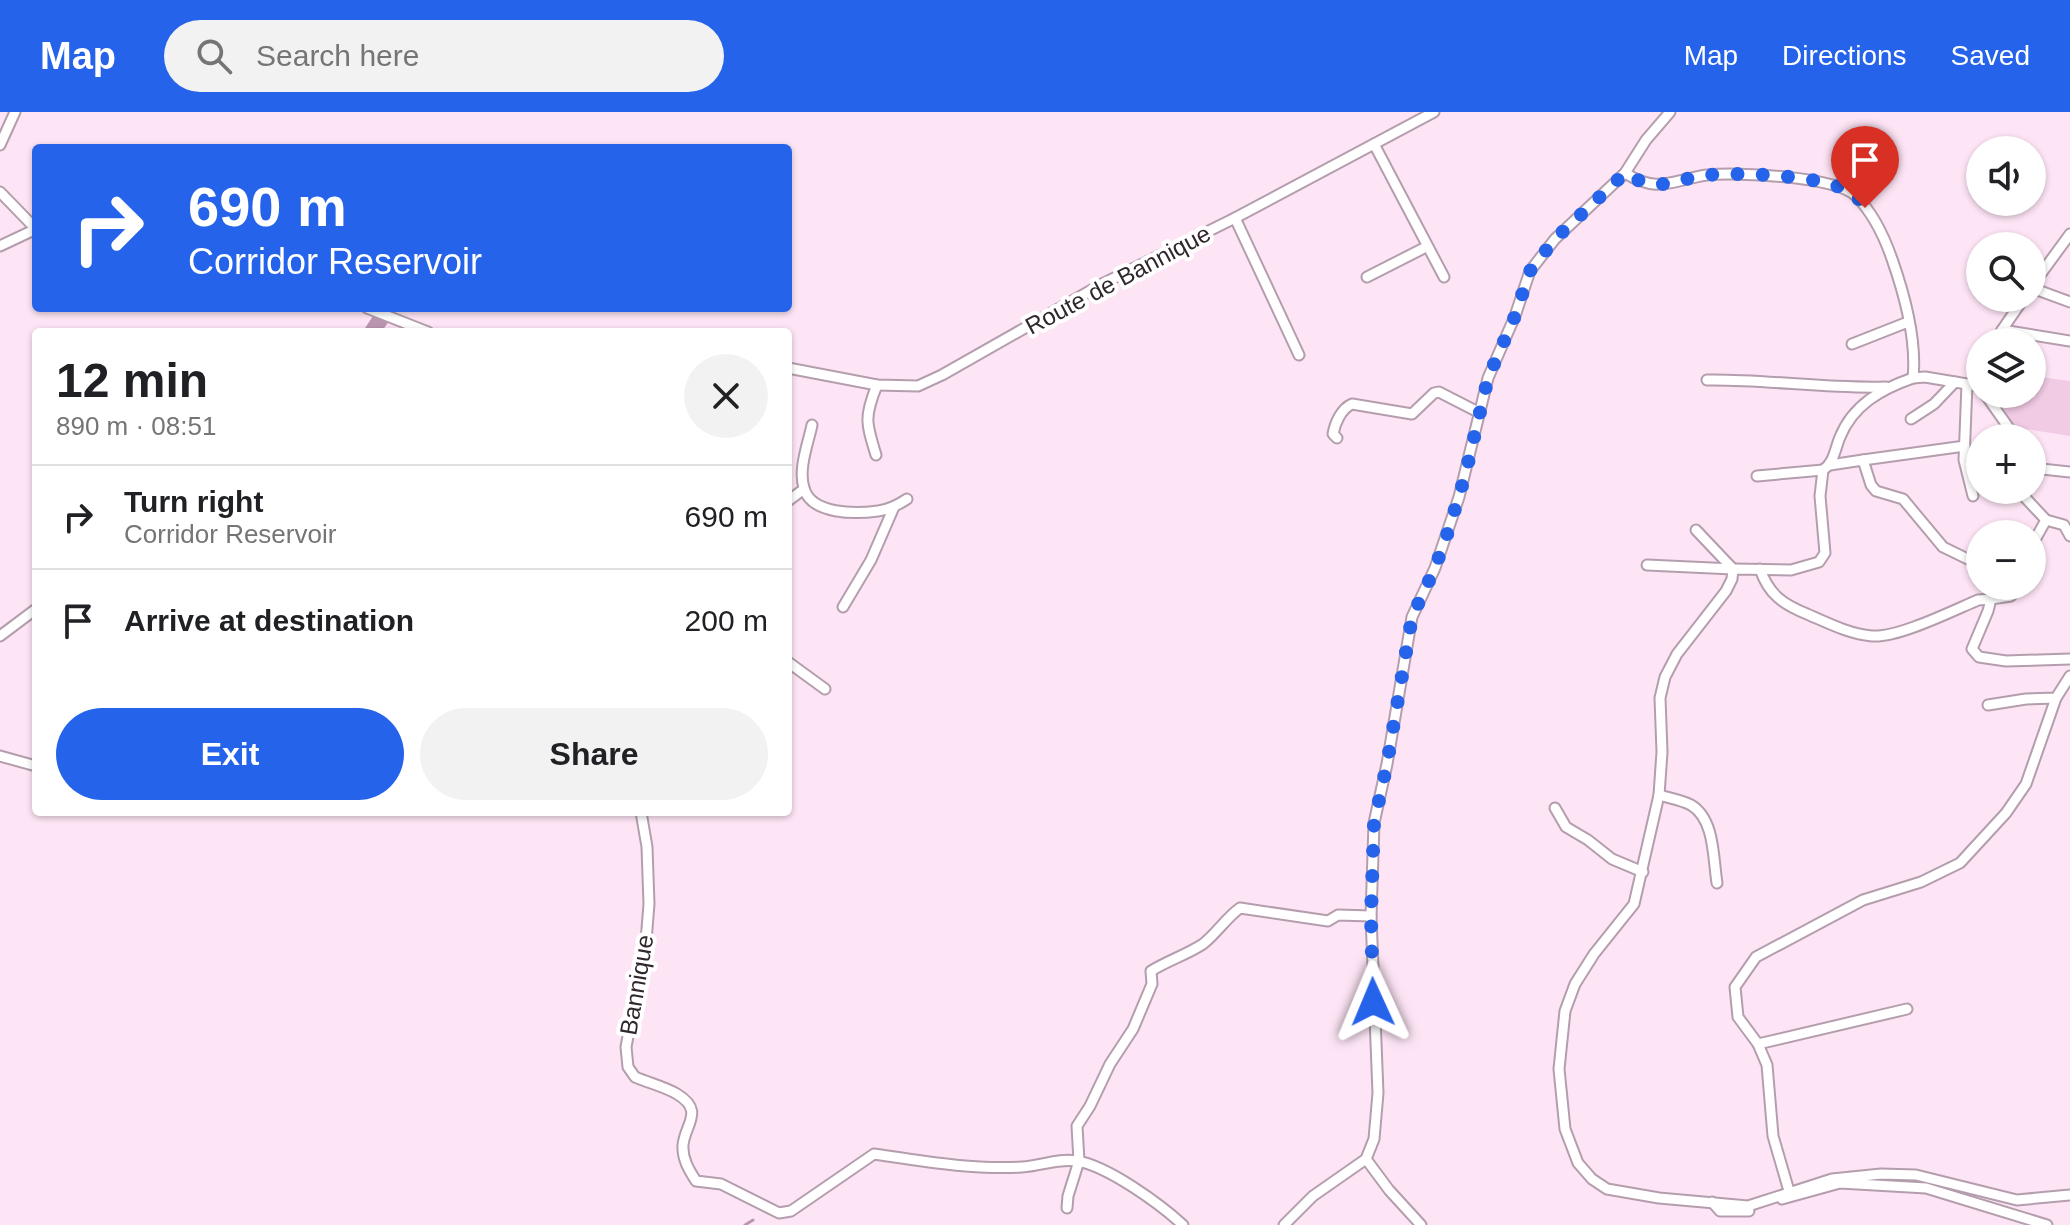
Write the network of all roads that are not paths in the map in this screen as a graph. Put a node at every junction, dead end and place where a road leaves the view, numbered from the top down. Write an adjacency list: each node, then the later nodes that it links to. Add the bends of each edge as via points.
1 (15, 112): 5 (street)
2 (1434, 112): 4 (street, Route de Bannique)
3 (1670, 112): 6 (street)
4 (1374, 144): 8 (street, Route de Bannique); 13 (street)
5 (0, 145)
6 (1625, 173): 20 (street, via 1642,184 1657,185 1708,175 1766,176 1823,182 1854,194 1877,222 1903,289); 34 (street, via 1555,239 1530,271 1488,378)
7 (0, 192): 9 (street)
8 (1235, 218): 25 (street); 31 (street, Route de Bannique, via 1104,283 942,375 918,386)
9 (32, 225)
10 (32, 231): 12 (street)
11 (2070, 234): 14 (street)
12 (0, 246)
13 (1426, 247): 15 (street); 16 (street)
14 (2046, 267)
15 (1367, 277)
16 (1444, 277)
17 (2046, 293): 18 (street)
18 (2070, 302)
19 (377, 312): 21 (street)
20 (1908, 322): 24 (street); 27 (street, via 1915,355)
21 (418, 328)
22 (2046, 337): 23 (street)
23 (2070, 341)
24 (1852, 344)
25 (1299, 355)
26 (792, 369): 31 (street, Route de Bannique)
27 (1913, 378): 29 (street); 32 (street)
28 (1707, 380): 32 (street)
29 (1955, 382): 30 (street); 35 (street)
30 (1966, 384)
31 (877, 385): 39 (street, via 867,410)
32 (1889, 386): 41 (street, via 1848,419)
33 (1966, 408): 38 (street)
34 (1480, 413): 37 (street, via 1439,392 1412,414 1352,404 1341,413 1334,430); 76 (street, via 1448,532 1412,617 1374,823)
35 (1911, 419)
36 (812, 425): 46 (street, via 802,471)
37 (1337, 438)
38 (1965, 446): 40 (street); 42 (street)
39 (875, 452)
40 (1863, 460): 41 (street); 54 (street, via 1876,491 1903,499 1943,547)
41 (1827, 468): 45 (street); 57 (street, via 1820,496 1825,553 1809,566)
42 (1966, 468)
43 (2046, 469): 44 (street)
44 (2070, 472)
45 (1757, 476)
46 (804, 489): 47 (street); 50 (street, via 809,499 837,511)
47 (792, 498)
48 (907, 499): 50 (street)
49 (2031, 504): 51 (street)
50 (894, 507): 60 (street)
51 (2046, 520): 53 (street, via 2064,525)
52 (1696, 530): 56 (street)
53 (2070, 536)
54 (1966, 558)
55 (1647, 565): 56 (street)
56 (1733, 569): 57 (street); 71 (street, via 1726,591 1665,677)
57 (1760, 569): 58 (street, via 1767,588 1783,604 1844,630 1875,636)
58 (1978, 600)
59 (1991, 600): 63 (street, via 1972,649 1979,657)
60 (843, 607)
61 (32, 612): 62 (street)
62 (0, 636)
63 (2070, 659)
64 (792, 665): 66 (street)
65 (2070, 676): 67 (street)
66 (825, 689)
67 (2056, 698): 68 (street); 78 (street, via 2026,784 1960,863 1863,900 1756,957 1735,987 1738,1017)
68 (1988, 705)
69 (0, 756): 70 (street)
70 (32, 765)
71 (1659, 795): 74 (street); 75 (street, via 1701,813 1709,830)
72 (1555, 808): 74 (street, via 1566,827 1612,859)
73 (642, 816): 80 (street, Bannique, via 649,904 626,1058 635,1077 687,1102 692,1124 683,1146 686,1167 696,1181 721,1184 779,1213 791,1211 874,1154 1023,1167)
74 (1643, 872): 83 (street, via 1634,904 1594,954 1565,1011 1559,1069 1565,1129 1578,1163 1607,1189)
75 (1717, 883)
76 (1371, 916): 79 (street, via 1378,1105); 80 (street, via 1338,915 1328,921 1240,908 1201,945 1151,971 1152,984 1133,1029 1077,1126)
77 (1907, 1009): 78 (street)
78 (1758, 1044): 81 (street, via 1767,1065 1773,1136)
79 (1366, 1159): 86 (street, via 1313,1196); 87 (street)
80 (1079, 1161): 84 (street); 85 (street, via 1123,1180)
81 (1789, 1191): 82 (street, via 1852,1175 1881,1174 1916,1175 2017,1200); 83 (street, via 1748,1206)
82 (2070, 1195)
83 (1712, 1201): 88 (street, via 1720,1211 1748,1211 1840,1183 1926,1188)
84 (1067, 1208)
85 (1183, 1225)
86 (1284, 1225)
87 (1421, 1225)
88 (2047, 1225)

